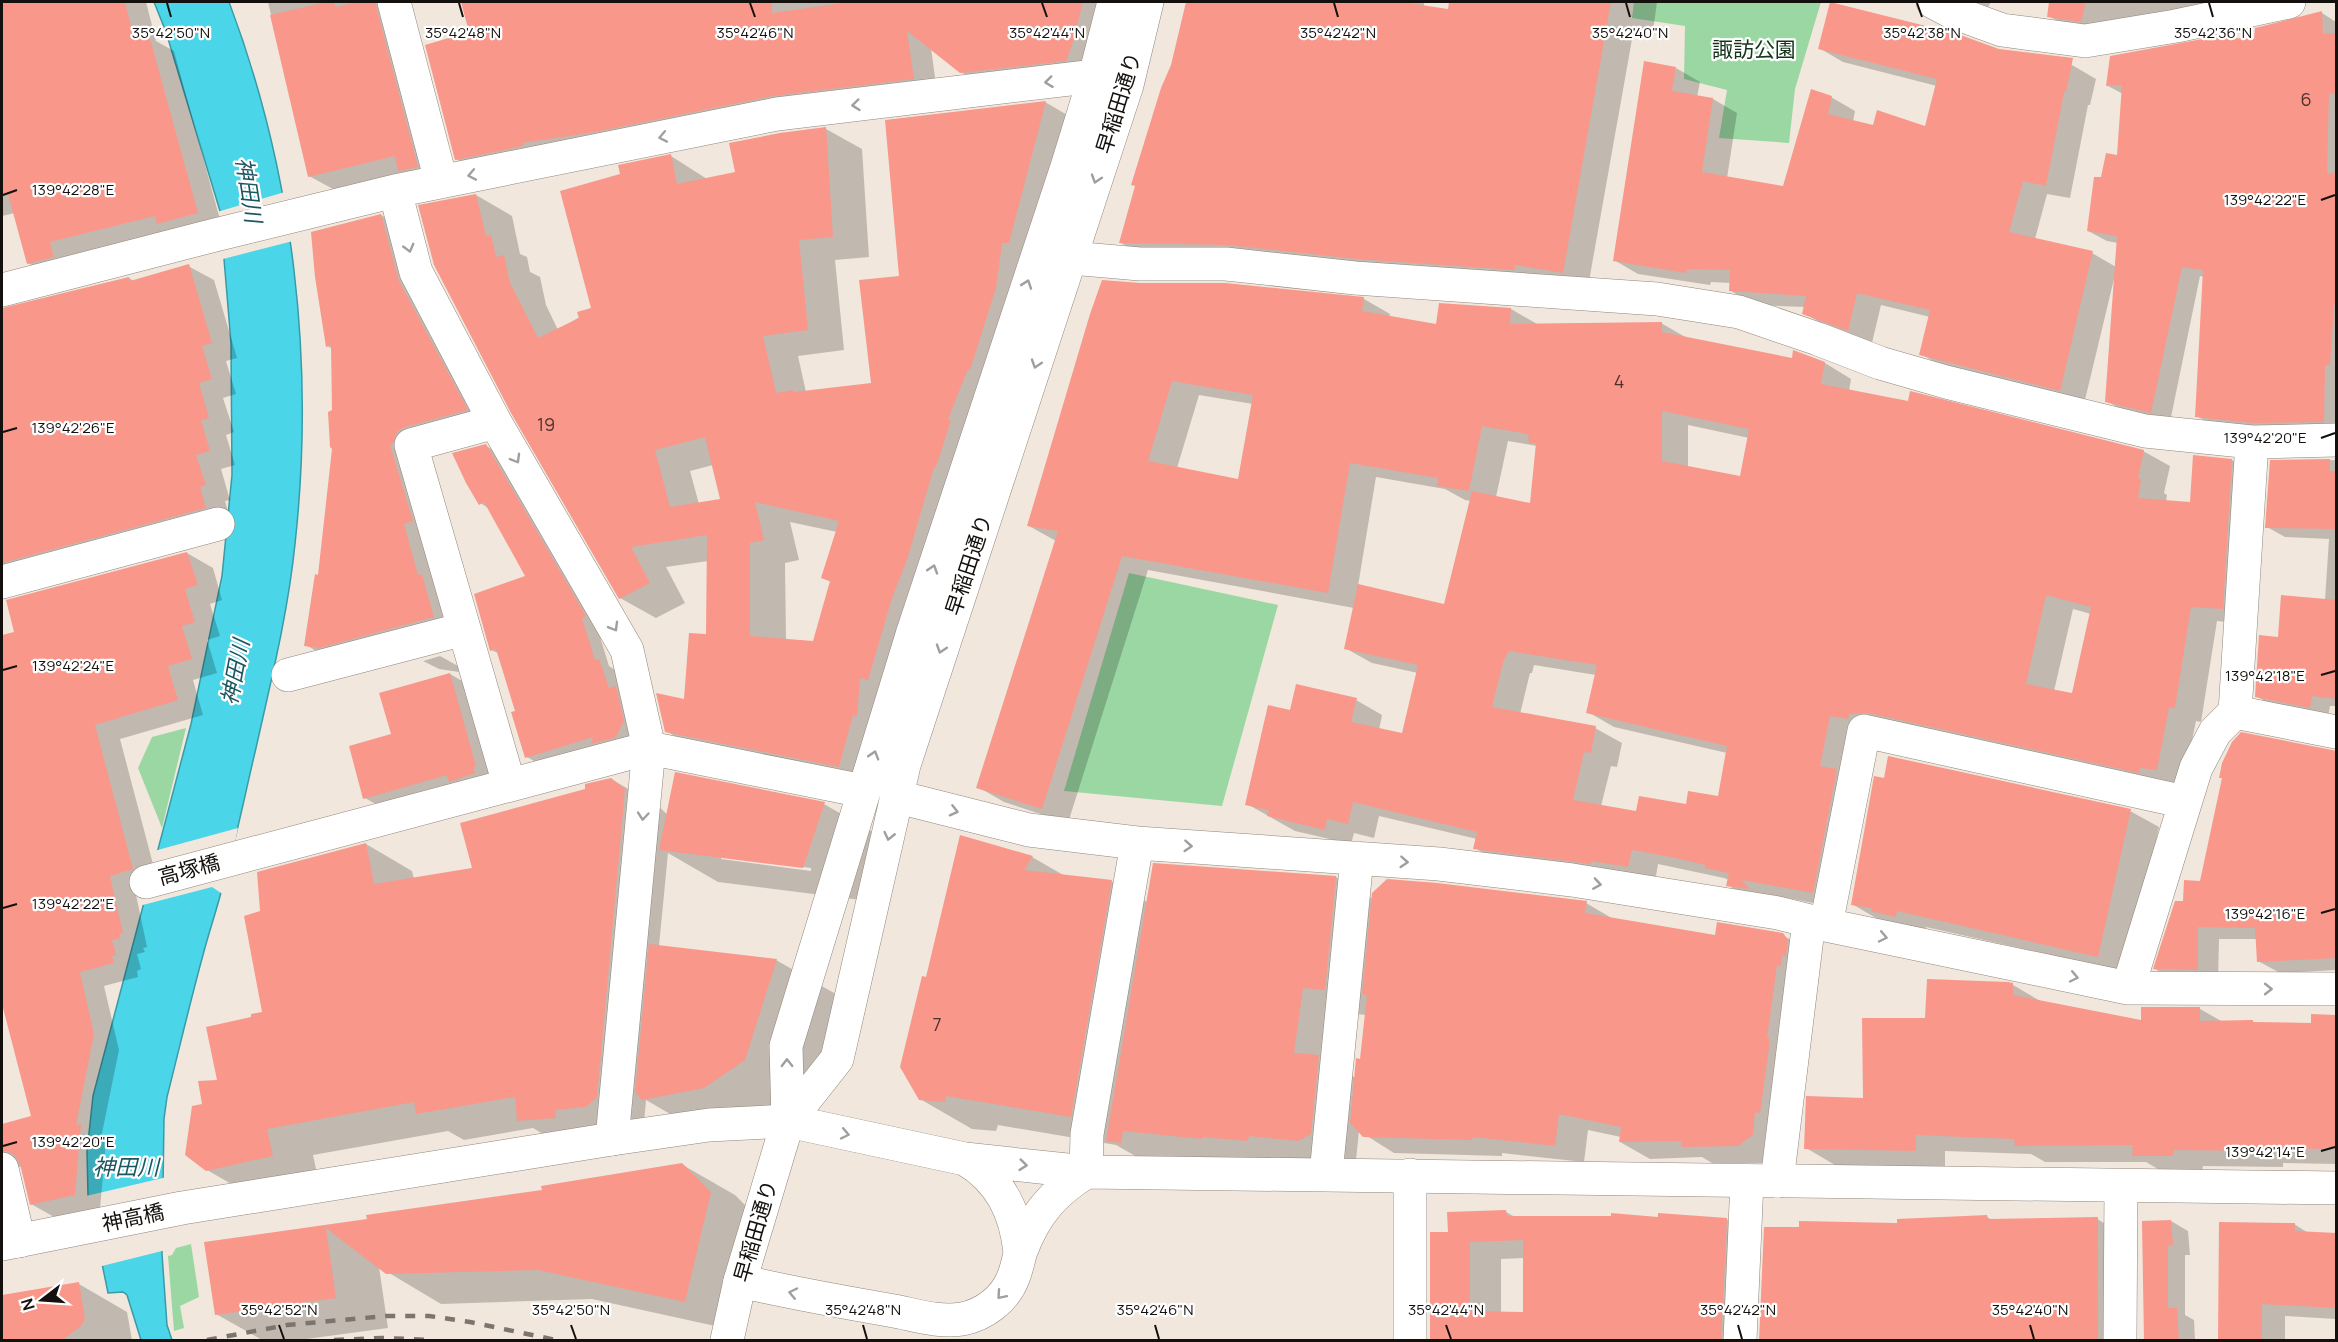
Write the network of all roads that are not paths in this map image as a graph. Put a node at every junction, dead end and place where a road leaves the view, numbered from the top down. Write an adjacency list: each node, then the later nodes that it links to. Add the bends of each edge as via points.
1 (394, 2): 8 (street)
2 (1114, 2): 6 (street, 早稲田通り)
3 (1148, 2): 7 (street, 早稲田通り)
4 (1933, 2): 5 (street, via 2002,30 2085,40)
5 (2289, 2)
6 (1095, 76): 7 (street); 8 (street, one-way to 8, via 777,114); 23 (street, 早稲田通り, one-way to 6)
7 (1127, 85): 10 (street, 早稲田通り, one-way to 10)
8 (441, 181): 9 (street)
9 (395, 191): 11 (street); 12 (street, one-way to 12, via 416,272)
10 (1071, 258): 14 (street, via 1140,264 1226,264 1355,278 1657,298 1739,312 1880,363 2134,428); 24 (street, 早稲田通り, one-way to 24, via 935,667)
11 (2, 290)
12 (495, 422): 17 (street, via 411,445); 21 (street, one-way to 21, via 627,650)
13 (2337, 440): 14 (street)
14 (2252, 442): 19 (street)
15 (218, 524): 16 (street)
16 (2, 582)
17 (464, 629): 18 (street); 22 (street)
18 (288, 675)
19 (2235, 712): 20 (street); 25 (street, via 2215,732 2196,768)
20 (2337, 732)
21 (649, 748): 22 (street, 高塚橋); 23 (street); 33 (street, one-way to 33)
22 (509, 784): 28 (street, 高塚橋)
23 (863, 791): 32 (street, 早稲田通り, one-way to 23, via 786,1046)
24 (898, 797): 26 (street, one-way to 26, via 1029,830); 32 (street, 早稲田通り, one-way to 32, via 837,1059)
25 (2185, 802): 29 (street, via 1864,731); 30 (street)
26 (1137, 843): 27 (street, one-way to 27); 36 (street, via 1087,1134)
27 (1357, 858): 29 (street, one-way to 29, via 1572,880); 37 (street)
28 (146, 882)
29 (1818, 923): 30 (street, one-way to 30); 39 (street)
30 (2127, 988): 31 (street, one-way to 31)
31 (2337, 989)
32 (788, 1121): 33 (street, 神高橋, via 709,1125); 34 (street, 神高橋, one-way to 34); 44 (street, 早稲田通り)
33 (612, 1139): 42 (street, 神高橋, via 175,1210)
34 (965, 1159): 36 (street, 神高橋, one-way to 36); 43 (street, via 988,1176 1006,1199 1013,1213)
35 (2, 1169): 42 (street)
36 (1086, 1172): 37 (street, 神高橋); 43 (street, via 1045,1205)
37 (1326, 1174): 38 (street, 神高橋)
38 (1410, 1175): 39 (street, 神高橋); 46 (street)
39 (1762, 1181): 40 (street, 神高橋); 47 (street)
40 (2121, 1187): 41 (street, 神高橋); 48 (street)
41 (2337, 1188)
42 (10, 1243)
43 (1020, 1253): 44 (street, one-way to 44, via 1013,1278 999,1300 962,1319 946,1320)
44 (741, 1281): 45 (street, 早稲田通り)
45 (727, 1341)
46 (1410, 1341)
47 (1740, 1341)
48 (2120, 1341)

